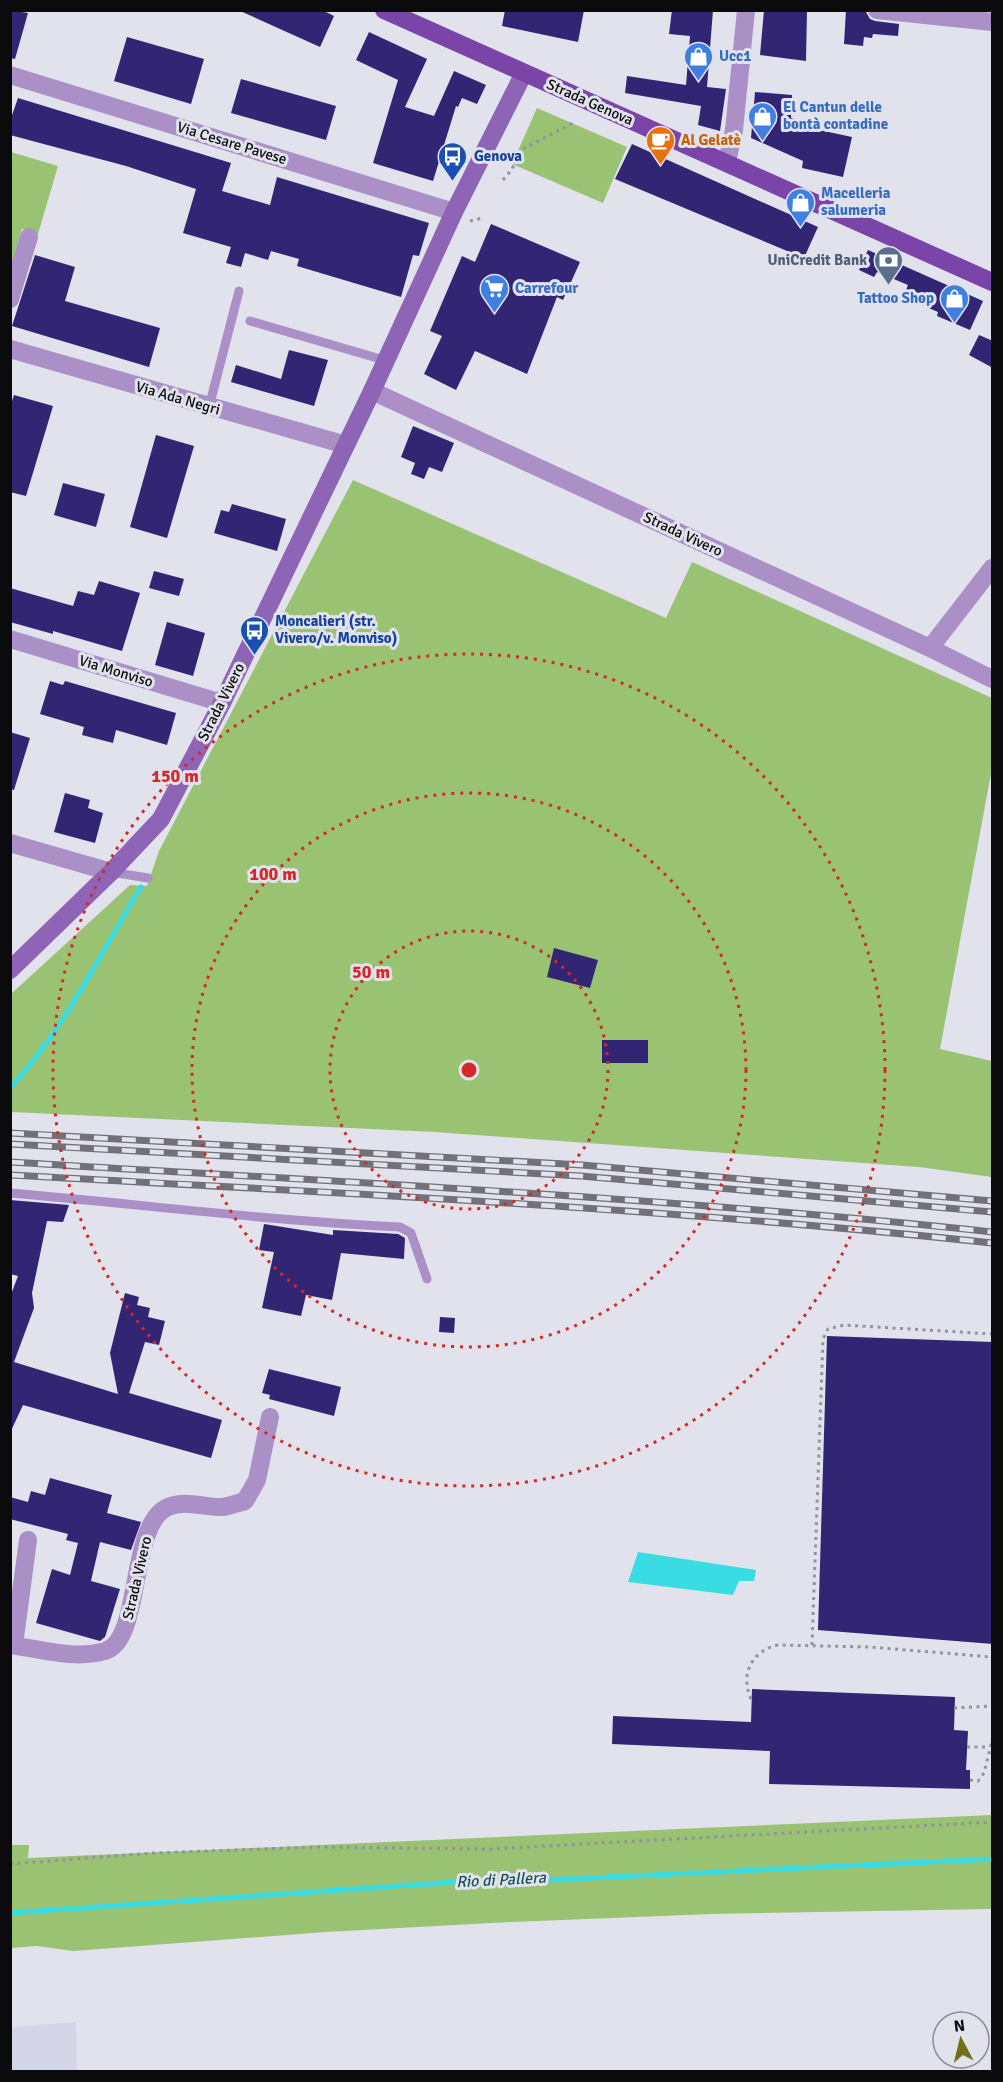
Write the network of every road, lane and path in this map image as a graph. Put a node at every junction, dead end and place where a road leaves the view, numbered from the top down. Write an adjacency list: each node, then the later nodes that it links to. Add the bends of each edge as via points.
1 (384, 10): 5 (main road, Strada Genova)
2 (746, 10): 8 (street)
3 (877, 10): 4 (street)
4 (993, 22)
5 (525, 73): 8 (main road, Strada Genova); 10 (street, Strada Vivero)
6 (10, 75): 10 (street, Via Cesare Pavese)
7 (575, 122): 9 (path, via 521,150)
8 (727, 162): 12 (main road, Strada Genova)
9 (503, 180)
10 (454, 212): 17 (street, Strada Vivero)
11 (29, 237): 14 (street)
12 (993, 282)
13 (239, 291): 19 (lane)
14 (10, 299)
15 (250, 321): 17 (lane)
16 (10, 349): 19 (street, Via Ada Negri)
17 (384, 360): 18 (street, Strada Vivero)
18 (372, 391): 20 (street, Strada Vivero); 23 (street, Strada Vivero)
19 (209, 407): 20 (street, Via Ada Negri)
20 (346, 445): 25 (street, Strada Vivero)
21 (993, 568): 23 (street)
22 (10, 639): 25 (street, Via Monviso)
23 (930, 648): 24 (street, Strada Vivero)
24 (993, 679)
25 (222, 702): 27 (street, Strada Vivero, via 161,819)
26 (10, 843): 27 (street)
27 (111, 872): 28 (lane); 29 (street, Strada Vivero)
28 (148, 878)
29 (10, 970)
30 (10, 1193): 31 (lane, via 312,1223 400,1227 411,1233)
31 (427, 1279)
32 (993, 1334): 36 (path, via 844,1325 828,1329 823,1339)
33 (270, 1417): 35 (street, Strada Vivero, via 257,1480 245,1501 223,1507 188,1503 167,1507 149,1524 123,1635 108,1651 82,1655)
34 (28, 1540): 35 (street, Strada Vivero)
35 (12, 1645)
36 (812, 1646): 37 (path); 38 (path, via 778,1645 756,1654 750,1664 747,1689)
37 (993, 1657)
38 (752, 1700)
39 (993, 1706): 40 (path)
40 (954, 1708)
41 (993, 1741): 43 (path)
42 (967, 1746): 43 (path)
43 (989, 1747): 44 (path, via 984,1773 978,1781)
44 (970, 1780)
45 (993, 1822): 46 (path, via 491,1849 307,1848 153,1853)
46 (10, 1864)

